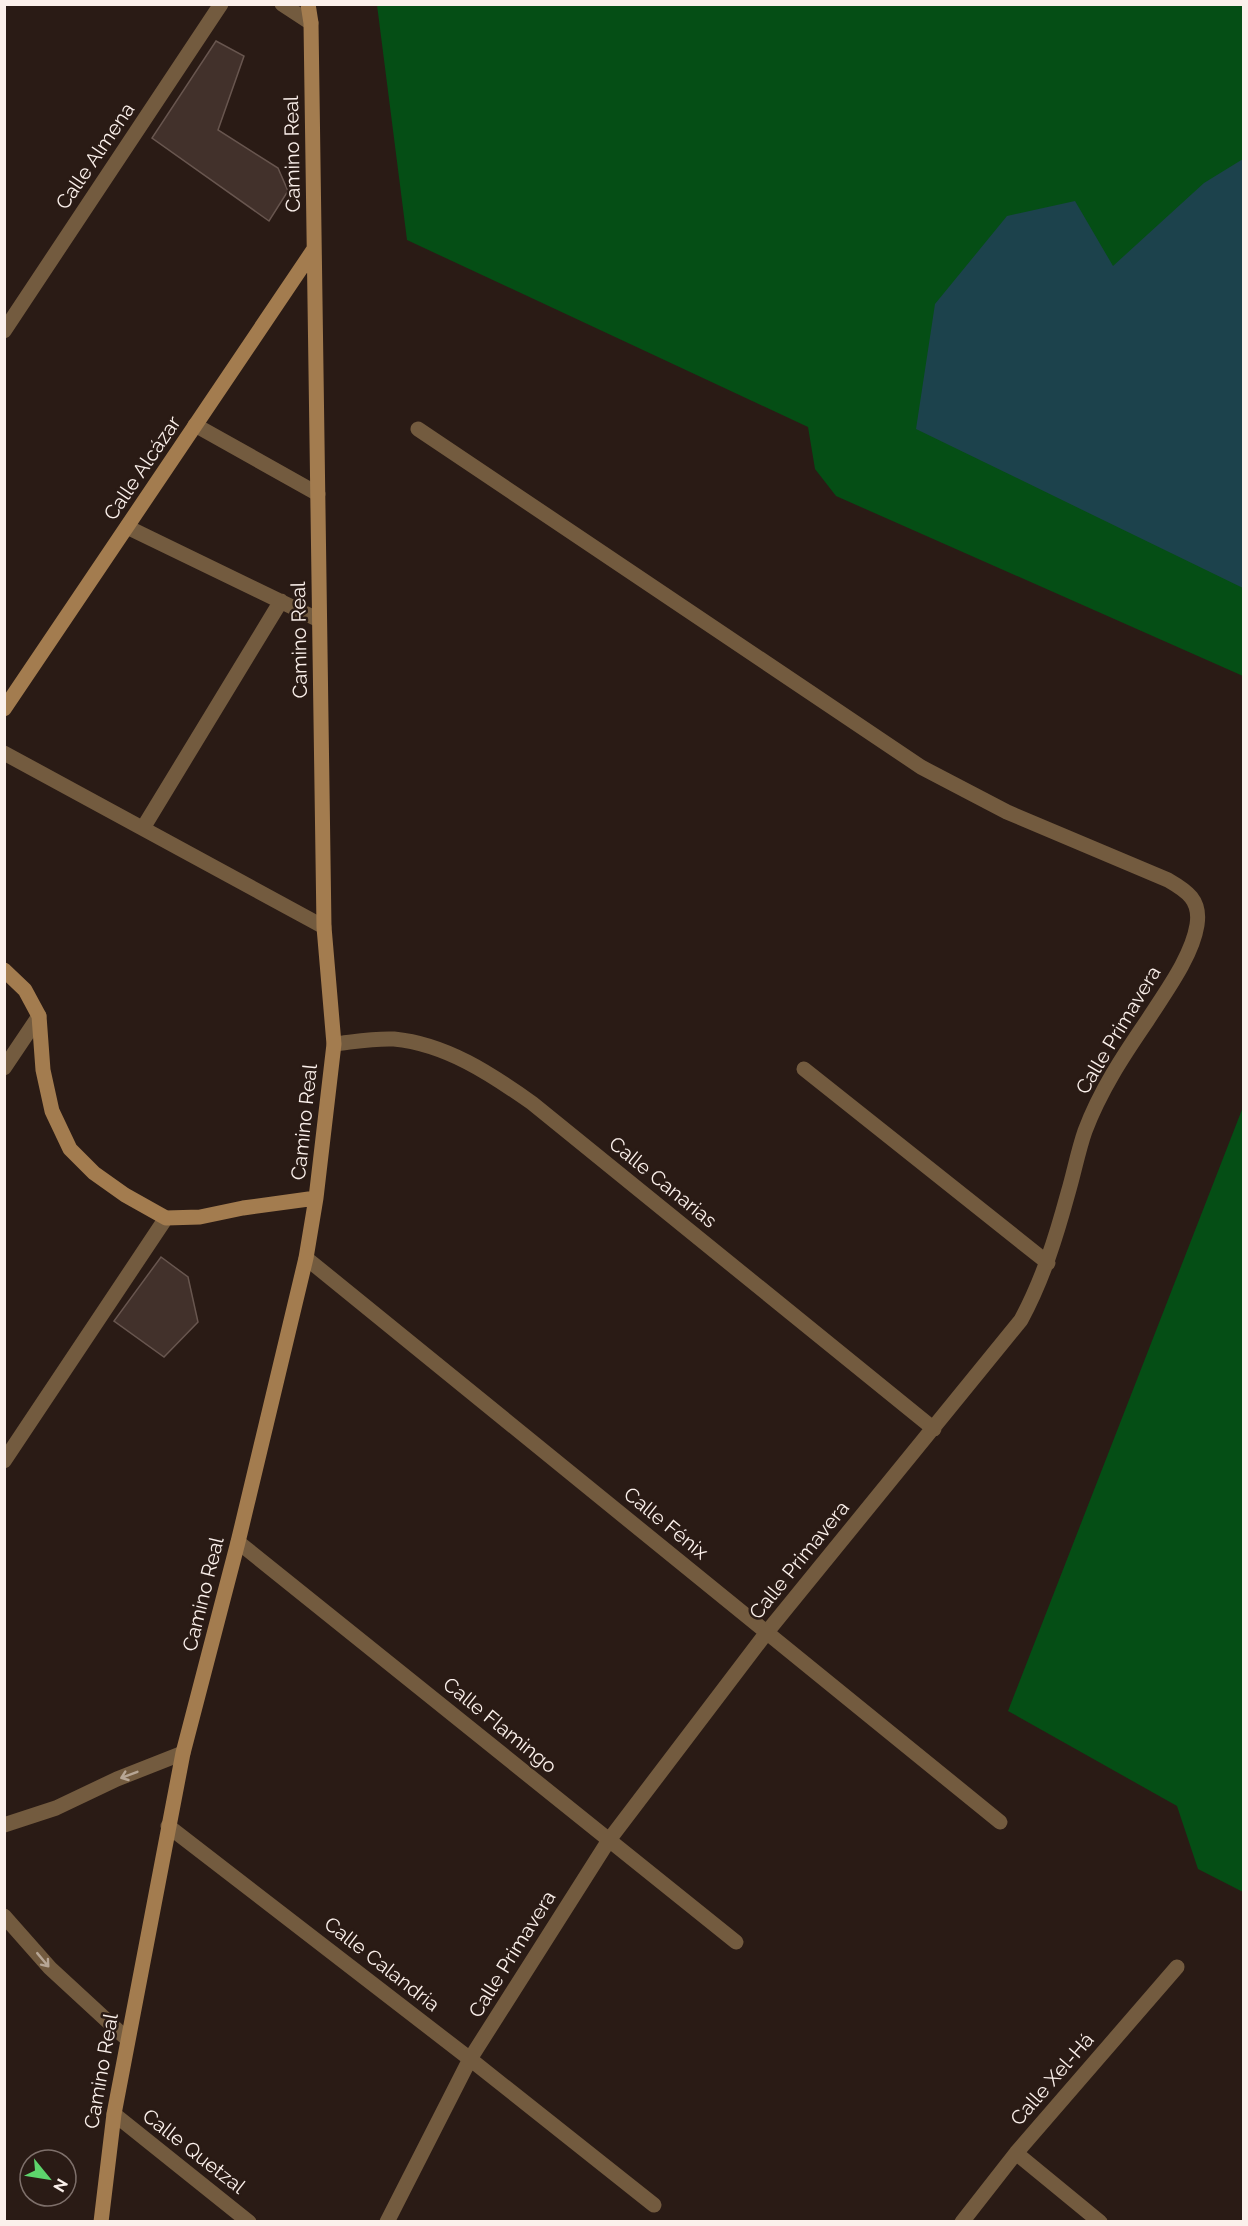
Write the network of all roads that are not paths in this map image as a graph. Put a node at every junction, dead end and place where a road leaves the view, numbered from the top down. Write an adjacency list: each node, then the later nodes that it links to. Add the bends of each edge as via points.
1 (221, 4): 6 (street, Calle Almena)
2 (282, 4): 4 (street)
3 (308, 4): 4 (street, Camino Real)
4 (311, 23): 5 (street, Camino Real)
5 (314, 249): 7 (street, Calle Alcázar); 9 (street, Camino Real)
6 (4, 331)
7 (195, 425): 9 (street); 10 (street, Calle Alcázar)
8 (418, 429): 25 (street, Calle Primavera, via 921,767 1007,812 1186,891 1198,907 1189,950 1101,1093 1084,1133)
9 (318, 494): 12 (street, Camino Real)
10 (127, 527): 11 (street); 13 (street, Calle Alcázar)
11 (281, 602): 12 (street); 15 (street)
12 (319, 620): 16 (street, Camino Real)
13 (4, 710)
14 (4, 753): 15 (street)
15 (143, 828): 16 (street)
16 (324, 927): 19 (street, Camino Real)
17 (4, 970): 18 (street, via 25,990)
18 (39, 1016): 20 (street); 23 (street, via 43,1070 52,1111 70,1149 109,1184)
19 (334, 1044): 22 (street, Camino Real); 26 (street, Calle Canarias, via 395,1039 455,1056 490,1073)
20 (4, 1068)
21 (804, 1069): 25 (street)
22 (316, 1198): 23 (street); 24 (street, Camino Real)
23 (166, 1218): 27 (street)
24 (306, 1258): 28 (street, Camino Real); 29 (street, Calle Fénix)
25 (1048, 1263): 26 (street, Calle Primavera, via 1021,1320)
26 (934, 1429): 29 (street, Calle Primavera)
27 (4, 1461)
28 (238, 1542): 30 (street, Camino Real); 34 (street, Calle Flamingo)
29 (767, 1632): 31 (street, Calle Fénix); 34 (street, Calle Primavera)
30 (183, 1754): 32 (street, one-way to 32, via 56,1808); 33 (street, Camino Real)
31 (1000, 1822)
32 (4, 1825)
33 (168, 1826): 38 (street, Camino Real); 39 (street, Calle Calandria)
34 (609, 1840): 36 (street, Calle Flamingo); 39 (street, Calle Primavera)
35 (4, 1916): 38 (street, one-way to 38, via 50,1968)
36 (736, 1941)
37 (1177, 1967): 41 (street, Calle Xel-Há)
38 (127, 2040): 40 (street, Camino Real)
39 (470, 2059): 42 (street, Calle Calandria); 45 (street, Calle Primavera)
40 (114, 2114): 43 (street, Camino Real); 44 (street, Calle Quetzal)
41 (1016, 2153): 46 (street, Calle Xel-Há); 47 (street)
42 (654, 2205)
43 (101, 2222)
44 (249, 2222)
45 (387, 2222)
46 (962, 2222)
47 (1100, 2222)

